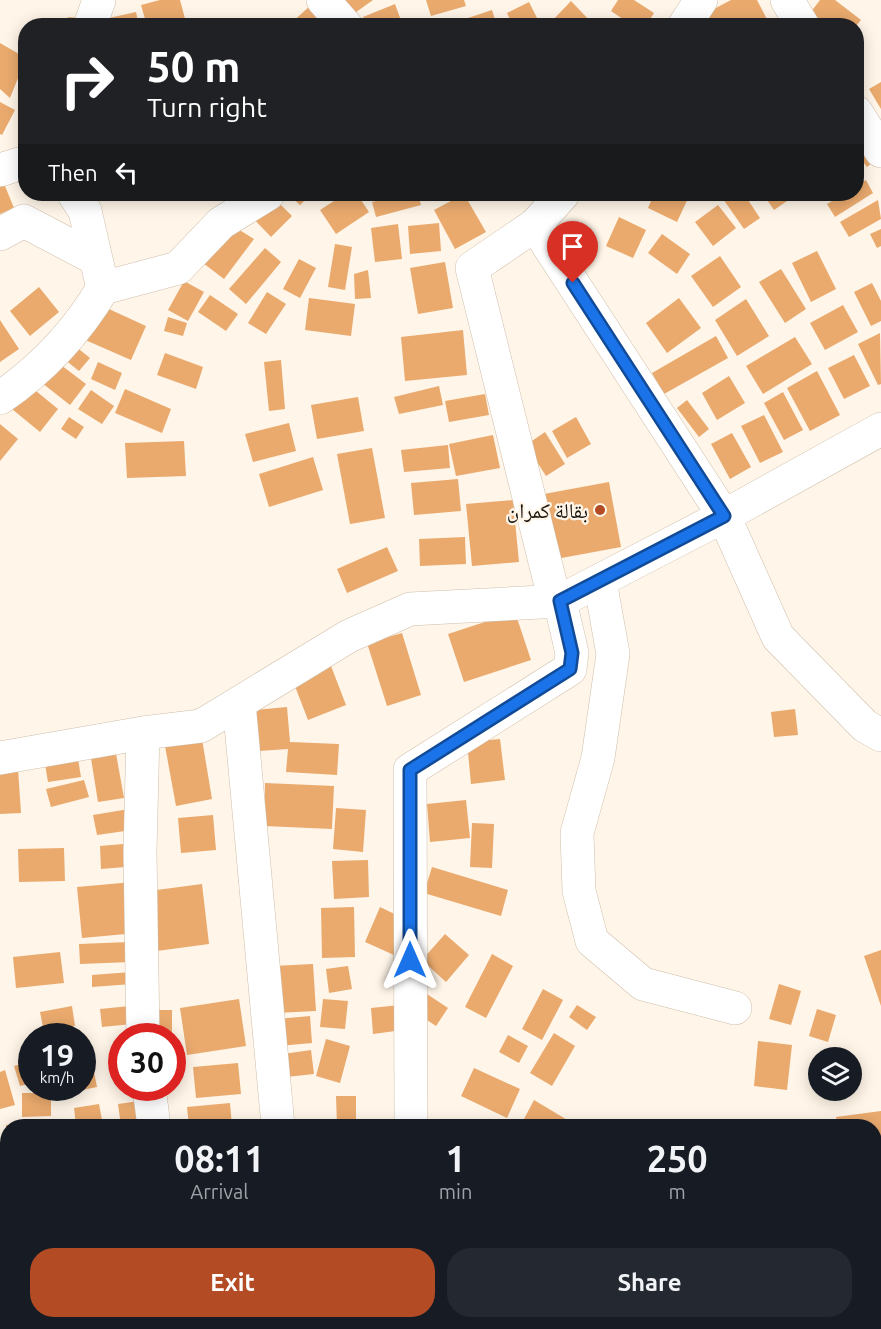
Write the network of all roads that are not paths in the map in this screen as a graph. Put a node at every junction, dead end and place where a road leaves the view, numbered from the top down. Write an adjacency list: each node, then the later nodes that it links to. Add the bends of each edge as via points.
1 (99, 0): 5 (street)
2 (323, 0): 6 (street)
3 (701, 0): 7 (street)
4 (787, 0): 8 (street)
5 (93, 18)
6 (339, 18)
7 (689, 18)
8 (798, 18)
9 (864, 124): 10 (street)
10 (881, 151)
11 (18, 164): 12 (street)
12 (0, 170)
13 (79, 201): 18 (street, via 85,211)
14 (256, 201): 18 (street, via 221,223 178,268)
15 (557, 201): 16 (street)
16 (535, 225): 21 (street); 23 (street, via 472,268)
17 (0, 234): 18 (street, via 24,221)
18 (99, 274): 19 (street, via 87,315 33,375)
19 (0, 398)
20 (881, 429): 21 (street)
21 (724, 516): 22 (street); 26 (street, via 778,637 865,726)
22 (600, 581): 23 (street); 28 (street, via 613,654 598,758 577,833 579,891 592,941 643,984)
23 (557, 602): 24 (street, via 410,609 349,636); 33 (street, via 572,653 570,669 410,770)
24 (239, 703): 25 (street, via 201,726); 32 (street)
25 (143, 733): 27 (street); 29 (street)
26 (881, 735)
27 (0, 758)
28 (735, 1008)
29 (143, 1023)
30 (151, 1101): 31 (street)
31 (153, 1119)
32 (277, 1119)
33 (411, 1119)

